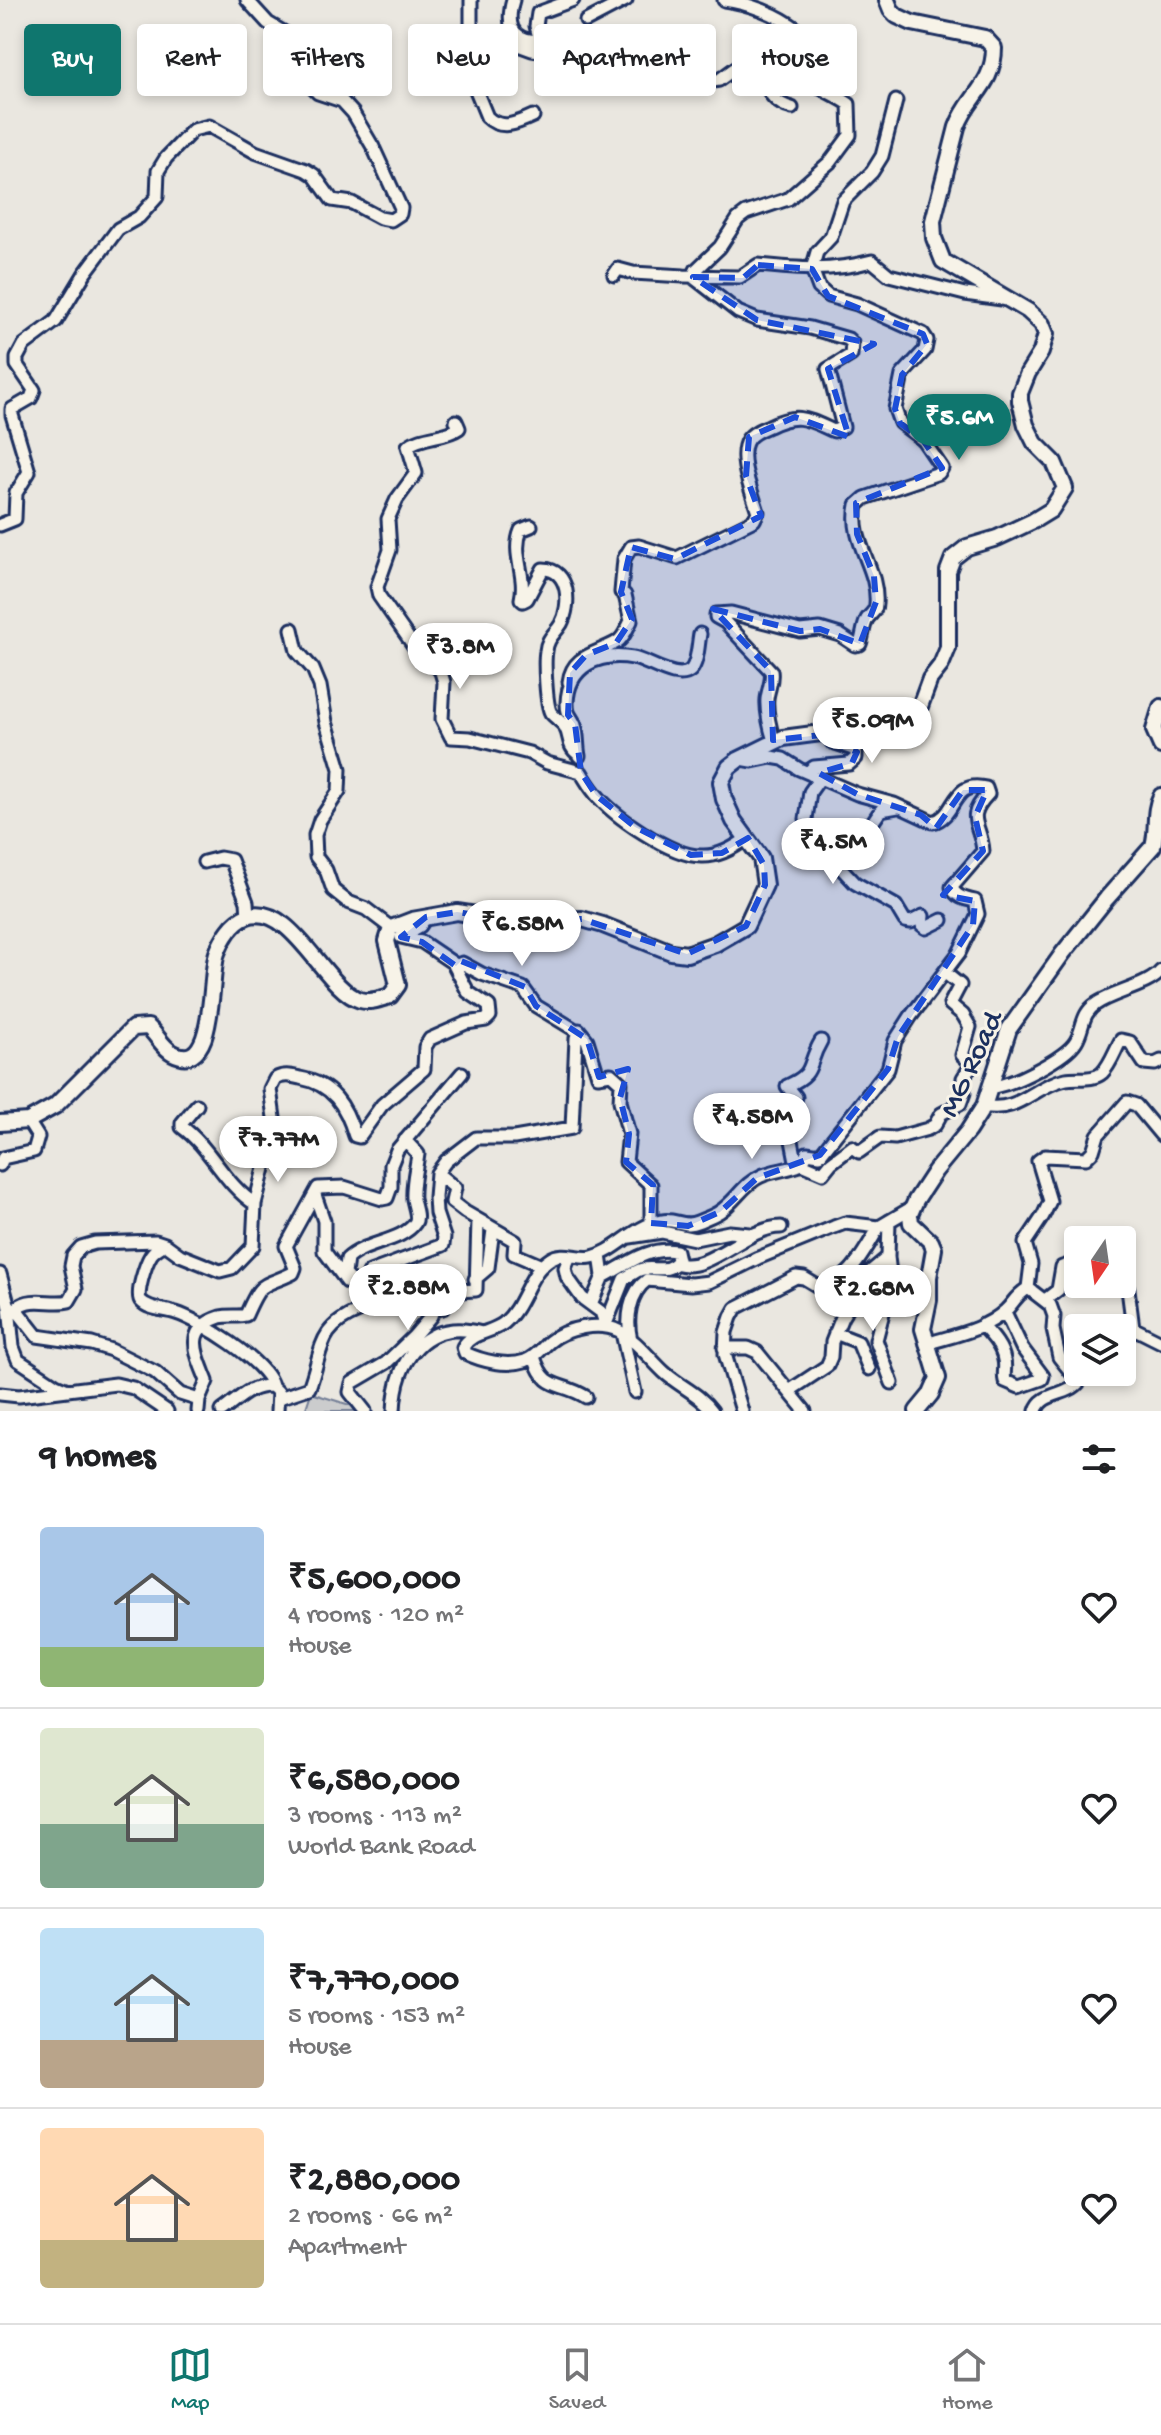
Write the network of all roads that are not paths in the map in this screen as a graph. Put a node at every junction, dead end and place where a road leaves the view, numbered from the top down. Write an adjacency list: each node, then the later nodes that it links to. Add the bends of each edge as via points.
1 (247, 0): 20 (street, via 268,23 310,48 310,85 342,101 358,120 400,214 391,220 380,218 352,203 332,200 306,170 255,152 209,126 193,130 160,167 157,197 139,217 118,229 56,321 20,351 17,365 34,390 12,415 29,472 16,493 15,519)
2 (471, 0): 14 (street, via 464,61 487,117 506,125)
3 (513, 0): 9 (street)
4 (573, 0): 10 (street, via 538,13 535,41)
5 (626, 0): 8 (street)
6 (719, 0): 17 (street, via 749,6 798,30 805,72 818,88 849,104 850,130 830,162 794,195 738,219)
7 (887, 0): 18 (main road, via 904,19 985,38 994,48 990,75 957,127 933,221 934,238 943,261)
8 (586, 21)
9 (510, 24)
10 (518, 35)
11 (518, 41): 13 (street, via 532,50 647,59 713,81 750,62 772,97)
12 (896, 101): 15 (street, via 882,156 843,201 831,237 817,252)
13 (792, 108)
14 (533, 116)
15 (812, 269): 17 (street, via 758,265 740,277); 18 (street, via 874,261 889,275); 27 (street, via 828,296 857,304 927,340 925,350 902,375 895,409 900,423 923,440 942,468 857,505 857,534 873,572 876,602 860,644 820,629 800,631 716,614 771,671 767,710)
16 (614, 275): 17 (street, via 618,269)
17 (693, 277): 24 (street, via 757,320 848,339 851,355 828,369 843,427 834,431 787,417 756,432 747,441 745,456 758,512 754,520 677,558 629,548 621,592 631,621 618,642 577,663)
18 (1009, 300): 26 (main road, via 1028,311 1046,334 1020,401 1035,443 1054,462 1065,488 1051,510 953,558 948,571 948,648 919,709 886,730)
19 (456, 421): 31 (street, via 459,428 452,433 408,446 416,473 388,519 390,550 377,592 418,652 441,672 442,719 451,737 515,749)
20 (0, 525)
21 (531, 526): 29 (street, via 521,530 517,547 522,600 543,569 564,581 562,621 548,640 545,669 550,711)
22 (292, 629): 41 (street, via 297,651 320,686 340,769 339,791 315,835 316,857 333,890)
23 (700, 634): 24 (street, via 693,666 685,673 621,656 596,660)
24 (569, 682): 29 (street, via 568,715 575,724)
25 (1161, 707): 28 (main road, via 1154,730)
26 (832, 734): 27 (main road); 32 (street, via 832,742 856,750 856,758 849,764 814,767)
27 (774, 741): 30 (main road)
28 (1161, 746)
29 (578, 754): 31 (street)
30 (740, 758): 32 (street, via 778,757); 36 (main road, via 724,774 721,788)
31 (581, 772): 36 (street, via 596,795 635,827 677,850 712,856)
32 (816, 776): 34 (street); 35 (street)
33 (1161, 796): 49 (main road, MG Road, via 1155,807 1153,846 1009,1029)
34 (898, 807): 40 (street, via 881,810 858,852 842,861 841,868 855,883 896,906 905,921 924,917 926,928); 44 (street, via 936,822 963,790 987,790 975,811 983,851 952,887 963,899 975,901 978,914)
35 (806, 819)
36 (747, 838): 39 (main road, via 765,874 757,906 735,934 687,954 582,919 521,922 457,912)
37 (204, 862): 38 (street, via 231,860)
38 (248, 916): 41 (main road, via 279,922 350,995 368,1001 390,996 398,985 387,941); 52 (main road, via 225,935 216,955 199,1050 188,1057 174,1054 148,1027 133,1028 55,1106)
39 (426, 917): 41 (main road); 42 (street, via 401,937 422,942)
40 (942, 920)
41 (391, 928)
42 (456, 966): 45 (street, via 462,963 523,988 536,1006); 60 (street, via 468,992 489,1006 490,1016 429,1041 424,1069 382,1105 361,1136 355,1136 345,1110 327,1087 289,1075 275,1079 270,1089 274,1129)
43 (1161, 971): 49 (street, via 1091,1008 1064,1054 1013,1082)
44 (945, 973): 56 (street, via 911,1016 895,1041 888,1069 856,1112 820,1155 807,1153); 56 (street, via 960,985 950,1004 970,1027 962,1055 972,1065 963,1078 960,1104 922,1132 880,1137 859,1152 852,1147 823,1173)
45 (577, 1031): 58 (street, via 572,1128 473,1139); 63 (street, via 587,1040 598,1076 611,1074 621,1083 629,1134 626,1162 651,1185)
46 (821, 1041): 56 (street, via 808,1073 787,1086 796,1097 788,1120)
47 (1161, 1061): 51 (street, via 1144,1063 1130,1042 1121,1040 1098,1076 1056,1081 1004,1108)
48 (462, 1073): 55 (street)
49 (991, 1087): 51 (main road, MG Road)
50 (197, 1105): 60 (street, via 182,1127)
51 (984, 1106): 61 (main road, MG Road)
52 (28, 1121): 53 (main road); 57 (street, via 38,1137 34,1151 3,1158)
53 (0, 1123)
54 (1161, 1135): 80 (street, via 1136,1105 1127,1102 1096,1137 1086,1158 1041,1158 1038,1164 1050,1201 1025,1243 1031,1264)
55 (405, 1140): 59 (street, via 391,1165 387,1198 344,1187 318,1188); 79 (street, via 418,1154 415,1223 352,1254 345,1269)
56 (800, 1165): 63 (street, via 757,1178 720,1212 693,1224)
57 (0, 1169)
58 (437, 1173): 62 (street, via 455,1188 452,1202); 81 (street, via 435,1206 444,1243 375,1268)
59 (315, 1195): 79 (street, via 324,1221 324,1251); 86 (street, via 286,1246 293,1273 260,1288 244,1317 224,1316)
60 (255, 1204): 69 (street, via 253,1246 227,1271 185,1258)
61 (913, 1207): 64 (street); 94 (main road, via 911,1223 934,1249 923,1329)
62 (478, 1220): 66 (street); 78 (street)
63 (651, 1223): 68 (street)
64 (884, 1224): 72 (street); 92 (street, via 845,1223 709,1282 647,1280 632,1303); 95 (street, via 838,1282 819,1287 796,1277 736,1308)
65 (781, 1227): 67 (street)
66 (493, 1230): 74 (street, via 515,1241 514,1254); 78 (street, via 488,1268)
67 (752, 1233): 68 (street, via 695,1239 662,1232); 73 (street, via 695,1264)
68 (626, 1237): 70 (street)
69 (165, 1244): 86 (street, via 150,1256 139,1299); 108 (street, via 87,1244 73,1256 76,1289 69,1301 23,1302 18,1310 37,1336 111,1350 155,1372)
70 (600, 1255): 71 (street); 77 (street)
71 (570, 1256): 74 (street, via 555,1256); 83 (street, via 566,1275)
72 (888, 1257): 91 (street, via 870,1272); 99 (street, via 891,1282 876,1340)
73 (677, 1262): 77 (street, via 676,1251 657,1251); 87 (street, via 669,1268 644,1268 624,1279)
74 (542, 1266): 90 (street, via 512,1315)
75 (1064, 1266): 82 (street, via 1058,1290)
76 (0, 1274): 84 (street)
77 (603, 1277): 83 (street)
78 (475, 1279): 113 (street, via 476,1290 441,1292 443,1308 433,1310 386,1363 351,1384 350,1392)
79 (351, 1283): 81 (street)
80 (1028, 1288): 82 (street); 85 (street)
81 (362, 1294): 107 (street, via 359,1311 328,1329 309,1388)
82 (1045, 1300): 97 (street)
83 (591, 1304): 87 (street)
84 (5, 1308): 102 (street, via 18,1360)
85 (1005, 1312): 88 (street); 88 (street, via 1042,1379 1019,1387 1007,1382 1001,1351)
86 (204, 1325): 100 (street, via 262,1369); 108 (street, via 195,1347 207,1381)
87 (606, 1325): 92 (street); 96 (street, via 569,1330)
88 (982, 1325): 94 (street)
89 (1136, 1330): 93 (street)
90 (482, 1333): 96 (street, via 465,1343 465,1353 503,1363); 109 (street, via 451,1328 427,1338 401,1374)
91 (835, 1333): 98 (street, via 858,1342); 103 (street, via 827,1366)
92 (627, 1337): 104 (street); 114 (street)
93 (1161, 1342)
94 (926, 1344): 117 (main road, via 938,1378)
95 (724, 1348): 103 (street, via 757,1352); 115 (street)
96 (534, 1357): 106 (street, via 545,1380)
97 (1064, 1361)
98 (869, 1369)
99 (892, 1383)
100 (272, 1386): 107 (street); 111 (street, via 251,1389)
101 (1076, 1386): 118 (street, via 1039,1402)
102 (68, 1390): 105 (street); 110 (street, via 126,1385)
103 (789, 1391): 116 (street)
104 (635, 1392)
105 (0, 1394)
106 (586, 1397)
107 (279, 1398): 112 (street)
108 (198, 1406)
109 (395, 1408)
110 (167, 1411)
111 (222, 1411)
112 (277, 1411)
113 (365, 1411)
114 (712, 1411)
115 (742, 1411)
116 (805, 1411)
117 (917, 1411)
118 (1036, 1411)

